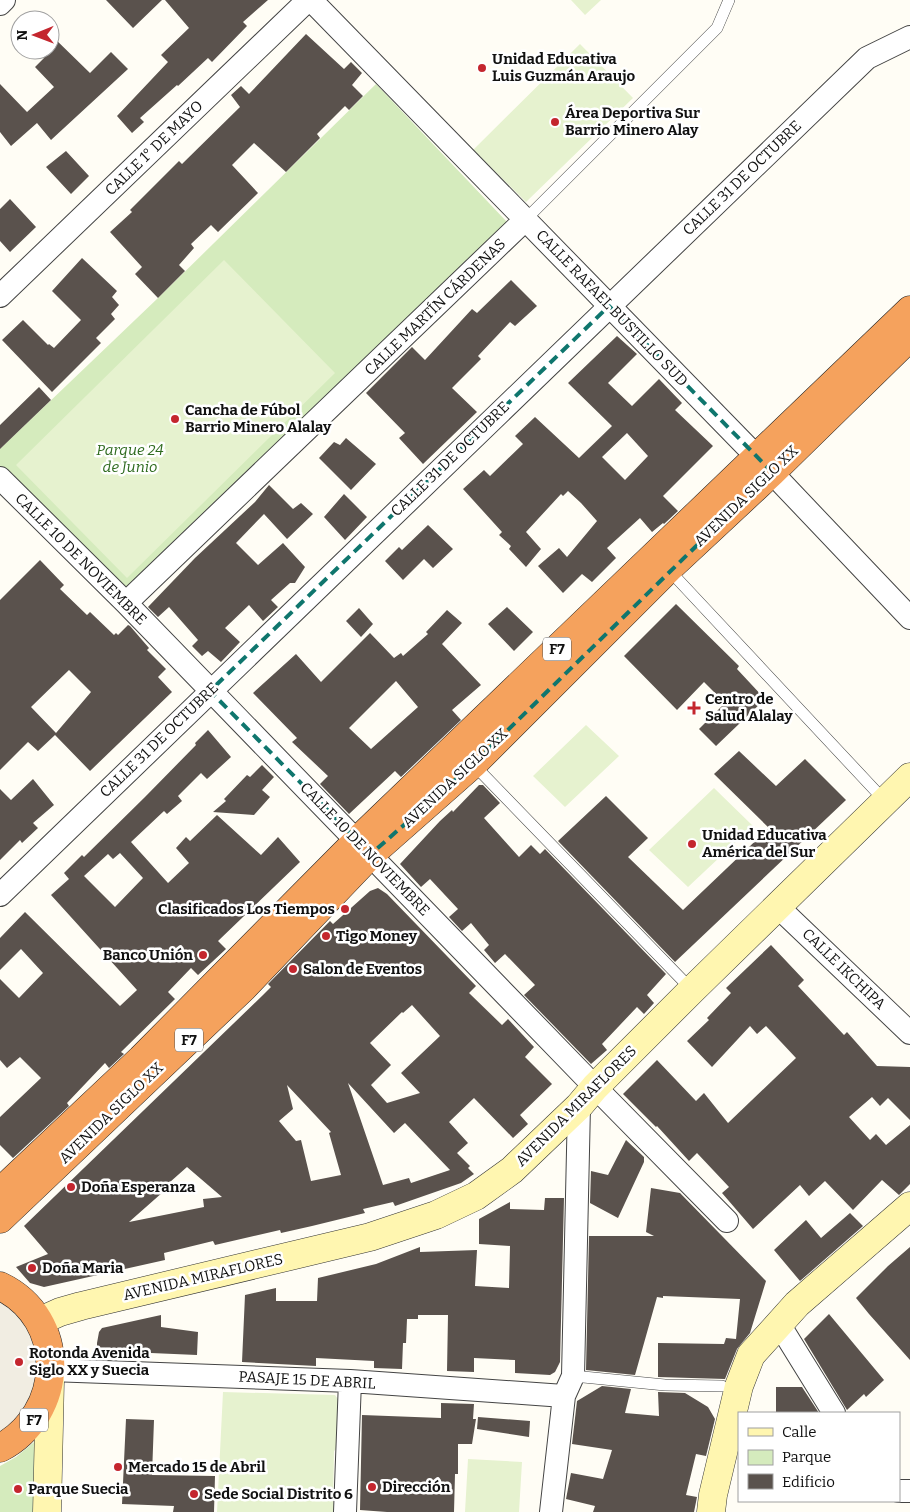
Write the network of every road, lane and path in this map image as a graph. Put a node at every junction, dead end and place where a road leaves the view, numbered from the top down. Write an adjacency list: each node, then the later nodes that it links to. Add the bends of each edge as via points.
1 (4, 0): 4 (street)
2 (310, 0): 6 (street, CALLE RAFAEL BUSTILLO SUD); 7 (street, CALLE 1° DE MAYO)
3 (729, 0): 6 (lane, CALLE MARTÍN CÁRDENAS, via 717,28)
4 (0, 4)
5 (910, 37): 8 (street, CALLE 31 DE OCTUBRE, via 867,58)
6 (526, 219): 8 (street, CALLE RAFAEL BUSTILLO SUD); 14 (street, CALLE MARTÍN CÁRDENAS)
7 (0, 296)
8 (609, 306): 11 (street, CALLE RAFAEL BUSTILLO SUD); 16 (street, CALLE 31 DE OCTUBRE)
9 (910, 310): 11 (highway, AVENIDA SIGLO XX)
10 (910, 337): 11 (highway, AVENIDA SIGLO XX)
11 (765, 465): 13 (highway, AVENIDA SIGLO XX / F7); 15 (street, CALLE RAFAEL BUSTILLO SUD); 20 (highway, AVENIDA SIGLO XX / F7)
12 (0, 478): 14 (street, CALLE 10 DE NOVIEMBRE)
13 (668, 569): 17 (highway, AVENIDA SIGLO XX / F7); 19 (lane)
14 (126, 603): 16 (street, CALLE 10 DE NOVIEMBRE)
15 (910, 618)
16 (210, 691): 20 (street, CALLE 10 DE NOVIEMBRE); 21 (street, CALLE 31 DE OCTUBRE)
17 (473, 764): 20 (highway, AVENIDA SIGLO XX / F7); 23 (lane)
18 (910, 777): 19 (street, AVENIDA MIRAFLORES)
19 (885, 802): 22 (street, AVENIDA MIRAFLORES)
20 (364, 848): 25 (street, CALLE 10 DE NOVIEMBRE); 26 (highway, AVENIDA SIGLO XX / F7); 28 (highway, AVENIDA SIGLO XX / F7, via 243,988)
21 (0, 895)
22 (777, 906): 23 (street, AVENIDA MIRAFLORES); 24 (street, CALLE IKCHIPA)
23 (692, 990): 25 (street, AVENIDA MIRAFLORES)
24 (910, 1033)
25 (587, 1097): 29 (street, CALLE 10 DE NOVIEMBRE); 32 (street, AVENIDA MIRAFLORES, via 512,1170 476,1196 436,1215 370,1237 81,1306); 35 (street)
26 (0, 1192)
27 (910, 1206): 33 (street, via 797,1304)
28 (0, 1219)
29 (727, 1221)
30 (0, 1276): 31 (highway, F7)
31 (9, 1292): 32 (highway, F7, via 29,1307)
32 (40, 1321): 34 (highway, F7, via 46,1335)
33 (779, 1324): 39 (street); 44 (street, via 751,1356 739,1386)
34 (50, 1374): 36 (street, PASAJE 15 DE ABRIL); 40 (highway, F7, via 40,1410 13,1441); 41 (street)
35 (573, 1376): 37 (lane, via 665,1386); 38 (street)
36 (350, 1381): 38 (street, PASAJE 15 DE ABRIL); 42 (street)
37 (722, 1386)
38 (564, 1396): 43 (street)
39 (833, 1412)
40 (0, 1448)
41 (46, 1512)
42 (345, 1512)
43 (551, 1512)
44 (711, 1512)

